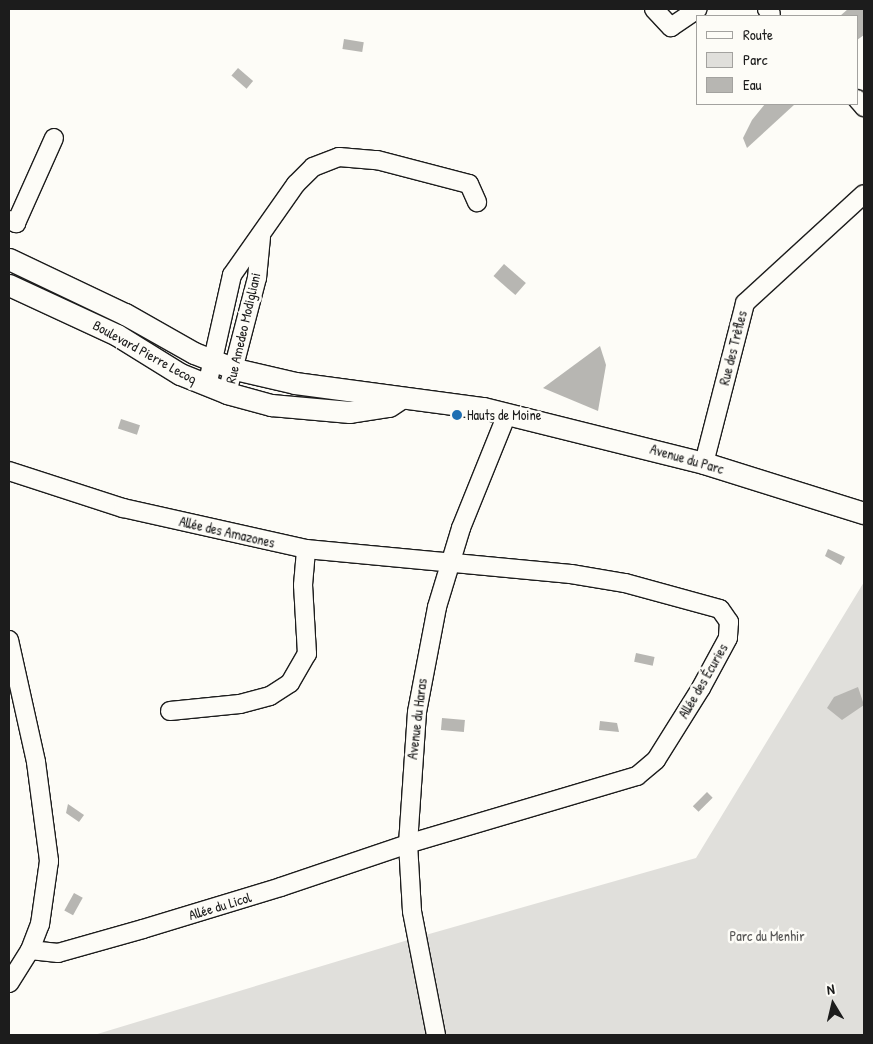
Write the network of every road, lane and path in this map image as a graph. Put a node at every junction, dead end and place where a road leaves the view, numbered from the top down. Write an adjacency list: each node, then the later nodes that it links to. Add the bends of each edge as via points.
1 (654, 9): 2 (street, via 671,27)
2 (698, 9)
3 (54, 138): 6 (street, via 16,223)
4 (864, 194): 16 (street, Rue des Trèfles, via 745,303)
5 (477, 202): 7 (street, Rue Amedeo Modigliani, via 469,184 376,160 339,157 312,167)
6 (9, 220)
7 (262, 233): 10 (street, Rue Amedeo Modigliani, via 232,275); 11 (street, Rue Amedeo Modigliani, via 257,278)
8 (9, 259): 10 (street, Boulevard Pierre Lecoq, via 69,285)
9 (9, 285): 12 (street, Boulevard Pierre Lecoq, via 117,335 180,374)
10 (213, 361): 11 (street, Boulevard Pierre Lecoq); 12 (street, Rue Amedeo Modigliani)
11 (235, 369): 13 (street, Rue Amedeo Modigliani); 14 (street, Boulevard Pierre Lecoq, via 295,383)
12 (207, 386): 13 (street, Boulevard Pierre Lecoq)
13 (228, 393): 14 (street, Boulevard Pierre Lecoq, via 271,405 350,412 376,410)
14 (401, 398): 15 (street, Boulevard Pierre Lecoq, via 449,402)
15 (507, 414): 16 (street, Avenue du Parc); 20 (street, Avenue du Haras)
16 (704, 463): 18 (street, Avenue du Parc)
17 (9, 471): 19 (street, Allée des Amazones, via 123,508)
18 (864, 513)
19 (306, 549): 20 (street, Allée des Amazones); 22 (street, via 303,585 307,654 290,682 270,696 240,704)
20 (451, 563): 23 (street, Avenue du Haras, via 426,651 417,712); 23 (street, Allée des Écuries, via 571,574 670,594 720,609 729,622 728,638 656,760 636,776)
21 (9, 640): 24 (street, via 36,762 49,861 40,924)
22 (170, 711)
23 (408, 844): 24 (street, Allée du Licol, via 281,888 58,953); 26 (street, Avenue du Haras, via 412,911)
24 (30, 950): 25 (street)
25 (9, 983)
26 (436, 1035)

